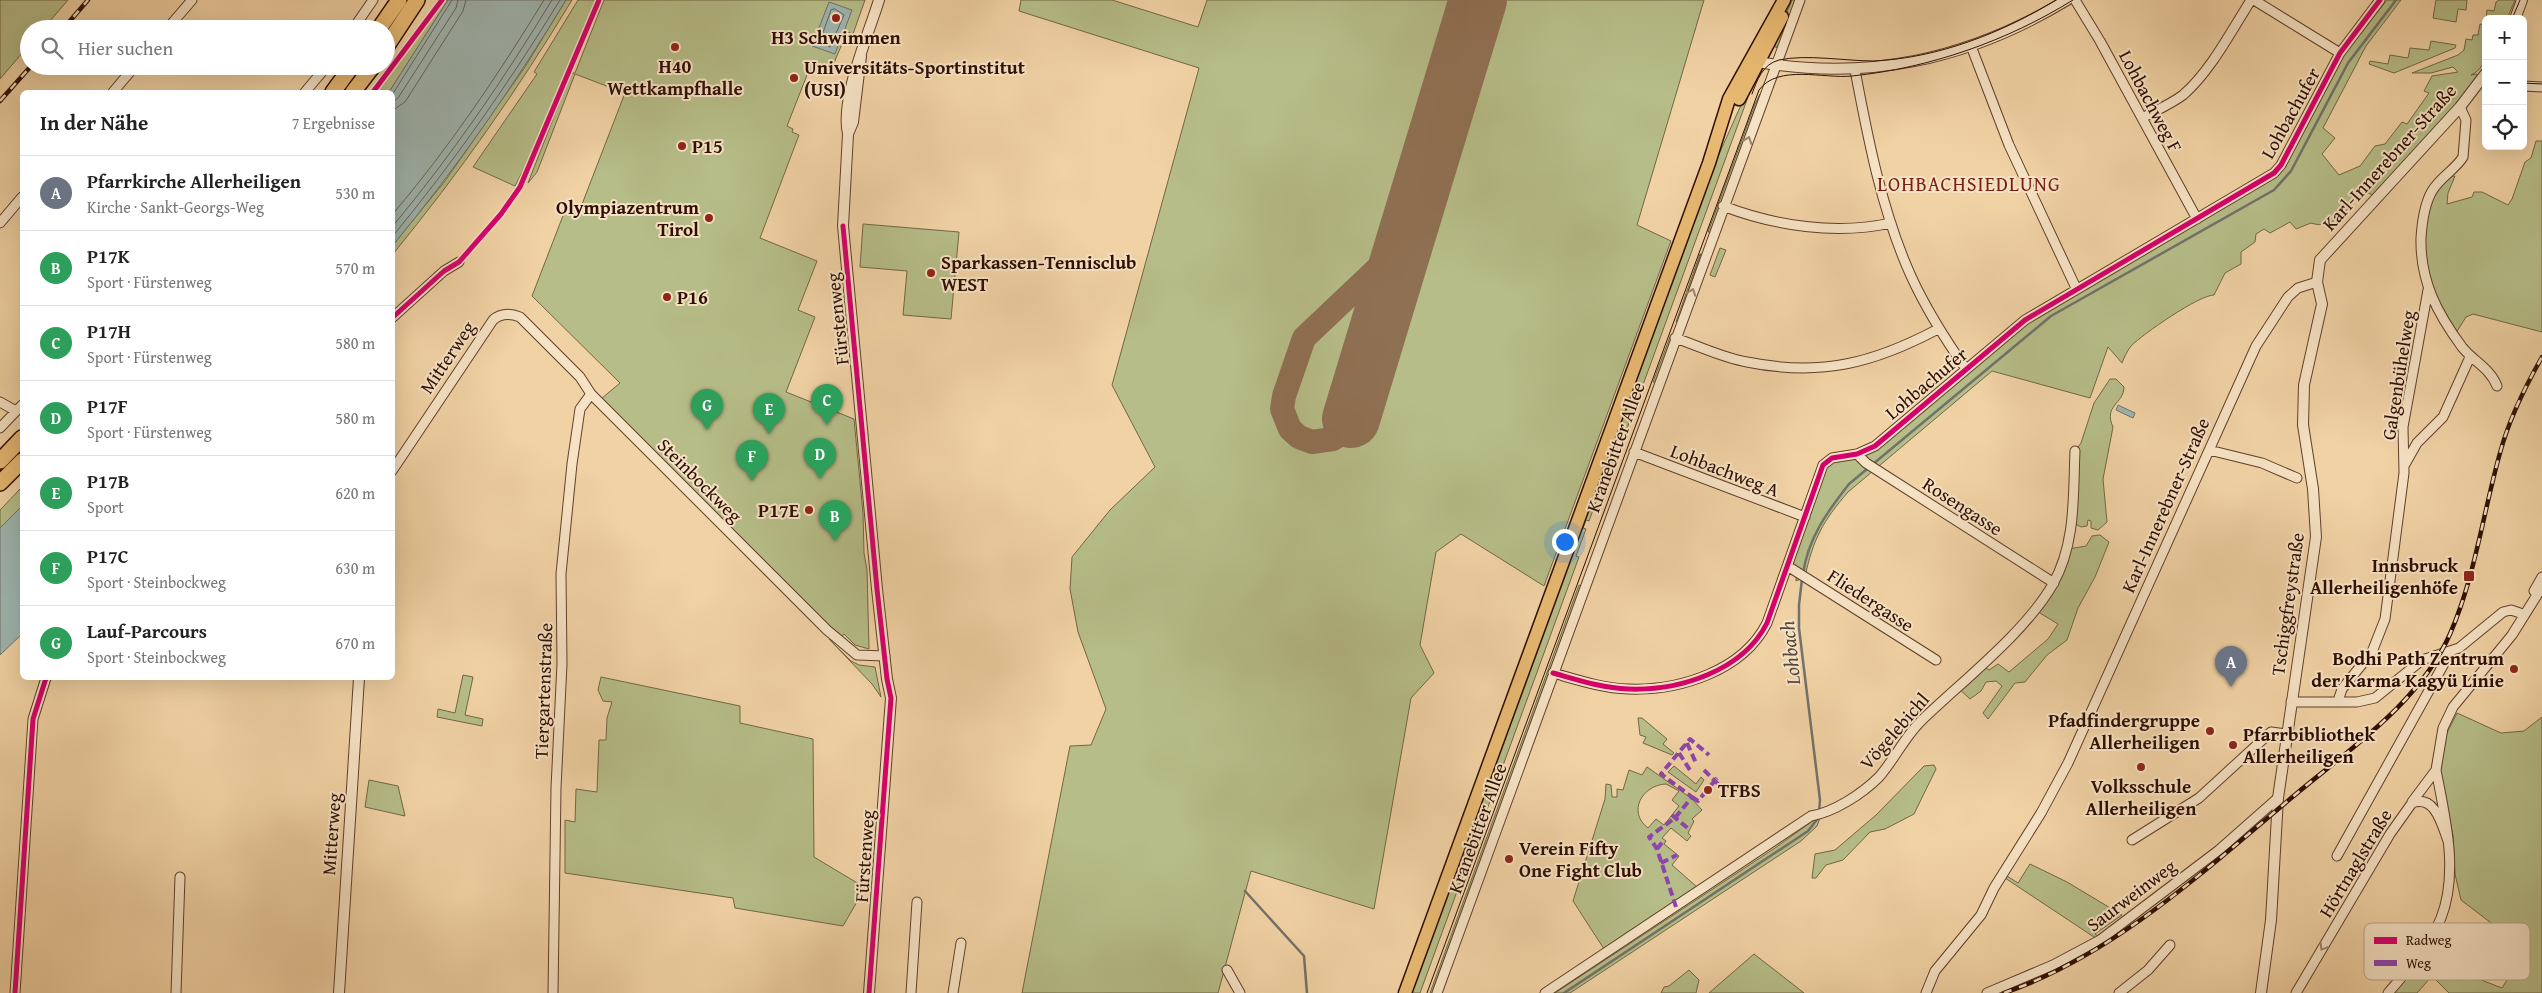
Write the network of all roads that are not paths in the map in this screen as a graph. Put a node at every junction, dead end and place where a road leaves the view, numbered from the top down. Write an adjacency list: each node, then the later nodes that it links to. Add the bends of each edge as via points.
1 (192, 0): 15 (street)
2 (372, 0): 16 (street)
3 (398, 0): 17 (highway)
4 (417, 0): 18 (highway)
5 (879, 0): 76 (street, Fürstenweg, via 861,56 853,122 848,134 843,226)
6 (1784, 0): 21 (main road, Kranebitter Allee)
7 (1788, 0): 21 (main road, Kranebitter Allee, via 1779,25)
8 (1800, 0): 22 (street, Kranebitter Allee)
9 (2066, 0): 19 (street)
10 (2075, 0): 36 (street, Lohbachweg F)
11 (2252, 0): 20 (street); 36 (street, via 2189,89)
12 (2380, 0): 20 (street, Lohbachufer)
13 (2522, 0): 14 (street)
14 (2516, 15)
15 (175, 20)
16 (359, 20)
17 (385, 20)
18 (395, 33)
19 (1971, 46): 23 (street, via 1920,62); 44 (street, via 2009,145)
20 (2340, 53): 39 (street, Lohbachufer, via 2281,165 2274,173)
21 (1754, 61): 22 (street); 105 (main road, Kranebitter Allee, via 1729,99)
22 (1776, 64): 23 (street); 38 (street, Kranebitter Allee, one-way to 22)
23 (1855, 70): 40 (street)
24 (127, 75): 31 (street)
25 (319, 75): 32 (street)
26 (345, 75): 33 (highway)
27 (366, 75): 34 (highway)
28 (2482, 78): 35 (street, Karl-Innerebner-Straße)
29 (2527, 86): 30 (street)
30 (2542, 87)
31 (115, 90)
32 (307, 90)
33 (334, 90)
34 (355, 90)
35 (2460, 107): 43 (street, Karl-Innerebner-Straße, via 2320,260); 45 (street, via 2466,120 2463,157 2432,191 2425,207 2421,262)
36 (2142, 118): 39 (street, Lohbachweg F)
37 (20, 199): 41 (street)
38 (1723, 206): 40 (street, via 1751,216 1802,226 1842,228); 49 (street, Kranebitter Allee, one-way to 38)
39 (2196, 219): 44 (street, Lohbachufer)
40 (1890, 222): 48 (street, via 1912,278)
41 (0, 223)
42 (459, 262): 46 (street, via 444,271)
43 (2317, 282): 58 (street, Karl-Innerebner-Straße, via 2298,288 2288,297 2245,368); 82 (street, Tschiggfreystraße, via 2322,304 2304,385 2303,425 2313,489 2316,537)
44 (2076, 288): 51 (street, Lohbachufer, via 2025,320)
45 (2428, 290): 50 (street, via 2439,315); 65 (street, Galgenbühelweg, via 2404,427)
46 (395, 315)
47 (501, 315): 53 (street, Steinbockweg, via 520,317 580,377); 64 (street, Mitterweg, via 493,320 476,344)
48 (1938, 329): 49 (street, via 1901,349 1828,368 1791,368 1747,362); 51 (street)
49 (1675, 338): 60 (street, Kranebitter Allee)
50 (2470, 356): 52 (street, via 2487,370); 65 (street, Galgenbühelweg, via 2443,417 2418,443)
51 (1966, 369): 61 (street, Lohbachufer, via 1874,446)
52 (2497, 386)
53 (591, 394): 76 (street, Steinbockweg, via 827,630 857,655); 100 (street, Tiergartenstraße, via 580,409 561,574 562,664 556,788)
54 (0, 402): 55 (street)
55 (19, 408): 56 (street)
56 (0, 428)
57 (20, 440): 62 (highway)
58 (2209, 450): 66 (street, via 2262,463); 108 (street, Karl-Innerebner-Straße, via 2068,763 1978,920 1935,971)
59 (2075, 451): 71 (street, Vögelebichl, via 2071,531 2068,549)
60 (1634, 452): 68 (street, Lohbachweg A); 78 (street, Kranebitter Allee)
61 (1857, 454): 68 (street, Lohbachufer, via 1832,458 1823,465); 71 (street, Rosengasse, via 1866,463)
62 (0, 461)
63 (20, 463): 67 (highway)
64 (395, 466)
65 (2404, 466): 81 (street, Galgenbühelweg, via 2384,625 2370,656 2342,689)
66 (2297, 478)
67 (0, 483)
68 (1805, 517): 69 (street, Lohbachufer)
69 (1792, 569): 77 (street, Fliedergasse); 78 (street, Lohbachufer, via 1761,635 1753,646 1722,668 1675,684 1629,689 1589,684)
70 (2542, 577): 73 (street)
71 (2054, 583): 107 (street, Vögelebichl, via 2029,616 1918,724 1879,776 1860,793 1821,815 1811,816)
72 (2542, 587): 75 (street, via 2512,635)
73 (2520, 613): 74 (street, via 2503,612 2466,643); 75 (street)
74 (2451, 651): 81 (street, via 2422,660 2375,698 2357,702); 89 (street)
75 (2497, 651): 84 (street, via 2447,717 2439,741)
76 (885, 656): 101 (street, Fürstenweg, via 888,721)
77 (1936, 660)
78 (1553, 673): 106 (street, Kranebitter Allee)
79 (45, 680): 97 (street, via 33,719)
80 (359, 680): 99 (street, Mitterweg)
81 (2338, 701): 82 (street)
82 (2291, 702): 83 (street, Tschiggfreystraße)
83 (2286, 734): 85 (street, Tschiggfreystraße); 87 (street, via 2270,732 2194,801)
84 (2436, 770): 86 (street); 88 (street)
85 (2278, 798): 109 (street, Saurweinweg, via 2219,850 2100,940 2053,966); 111 (street, Tschiggfreystraße, via 2271,920)
86 (2412, 803): 88 (street, Hörtnaglstraße, via 2423,800 2430,804); 112 (street, Hörtnaglstraße, one-way to 112, via 2390,834)
87 (2132, 840)
88 (2448, 840): 92 (street, via 2448,893)
89 (2337, 856)
90 (180, 877): 98 (street)
91 (917, 902): 102 (street)
92 (2438, 923)
93 (961, 943): 103 (street)
94 (2170, 945): 110 (street, via 2148,970)
95 (1227, 970): 104 (street)
96 (2399, 980): 113 (street)
97 (15, 993)
98 (176, 993)
99 (339, 993)
100 (553, 993)
101 (869, 993)
102 (911, 993)
103 (953, 993)
104 (1240, 993)
105 (1404, 993)
106 (1437, 993)
107 (1545, 993)
108 (1926, 993)
109 (1987, 993)
110 (2120, 993)
111 (2261, 993)
112 (2296, 993)
113 (2388, 993)

